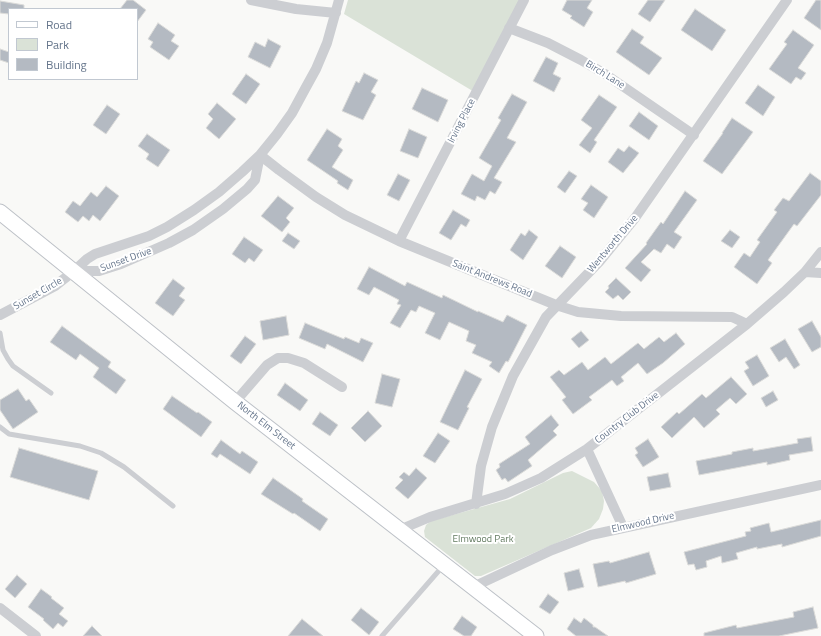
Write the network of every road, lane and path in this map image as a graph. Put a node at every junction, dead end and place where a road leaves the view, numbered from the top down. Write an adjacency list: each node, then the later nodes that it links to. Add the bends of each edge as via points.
1 (251, 0): 5 (street, via 296,9)
2 (340, 0): 5 (street, Sunset Drive)
3 (524, 0): 6 (street, Irving Place)
4 (787, 0): 7 (street, Wentworth Drive)
5 (336, 13): 8 (street, Sunset Drive, via 316,69 292,112)
6 (510, 28): 7 (street, Birch Lane, via 581,60); 10 (street, Irving Place)
7 (694, 135): 15 (street, Wentworth Drive, via 635,218 599,262)
8 (260, 155): 10 (street, Saint Andrews Road, via 346,215); 12 (street, Sunset Drive, via 220,192 167,227 149,236 95,254); 12 (street, Sunset Drive, via 255,180 247,189 193,230 121,264 99,270)
9 (0, 212): 12 (main road, North Elm Street)
10 (399, 241): 15 (street, Saint Andrews Road)
11 (821, 252): 13 (street, Country Club Drive)
12 (74, 271): 16 (street, Sunset Circle, via 55,286); 21 (main road, North Elm Street)
13 (805, 272): 14 (street); 17 (street, Country Club Drive)
14 (821, 273)
15 (556, 306): 17 (street, Saint Andrews Road, via 578,312 621,316 732,317); 25 (street, Wentworth Drive, via 546,317 514,376 492,427 481,466)
16 (0, 315)
17 (747, 324): 23 (street, Country Club Drive)
18 (0, 333): 20 (lane, via 3,350 13,366)
19 (342, 387): 21 (street, via 304,363 278,358 267,365)
20 (51, 393)
21 (235, 402): 28 (main road, North Elm Street)
22 (0, 427): 26 (lane, via 10,434 80,446 101,453 124,467)
23 (587, 449): 25 (street, Country Club Drive, via 541,478); 27 (street)
24 (821, 485): 27 (street, Elmwood Drive)
25 (476, 504): 28 (street, Country Club Drive, via 430,517)
26 (173, 506)
27 (623, 527): 30 (street, Elmwood Drive, via 591,535 552,550)
28 (399, 530): 29 (main road, North Elm Street)
29 (444, 565): 30 (main road, North Elm Street); 33 (lane)
30 (472, 587): 34 (main road, North Elm Street)
31 (0, 608): 32 (street)
32 (36, 636)
33 (382, 636)
34 (536, 636)

